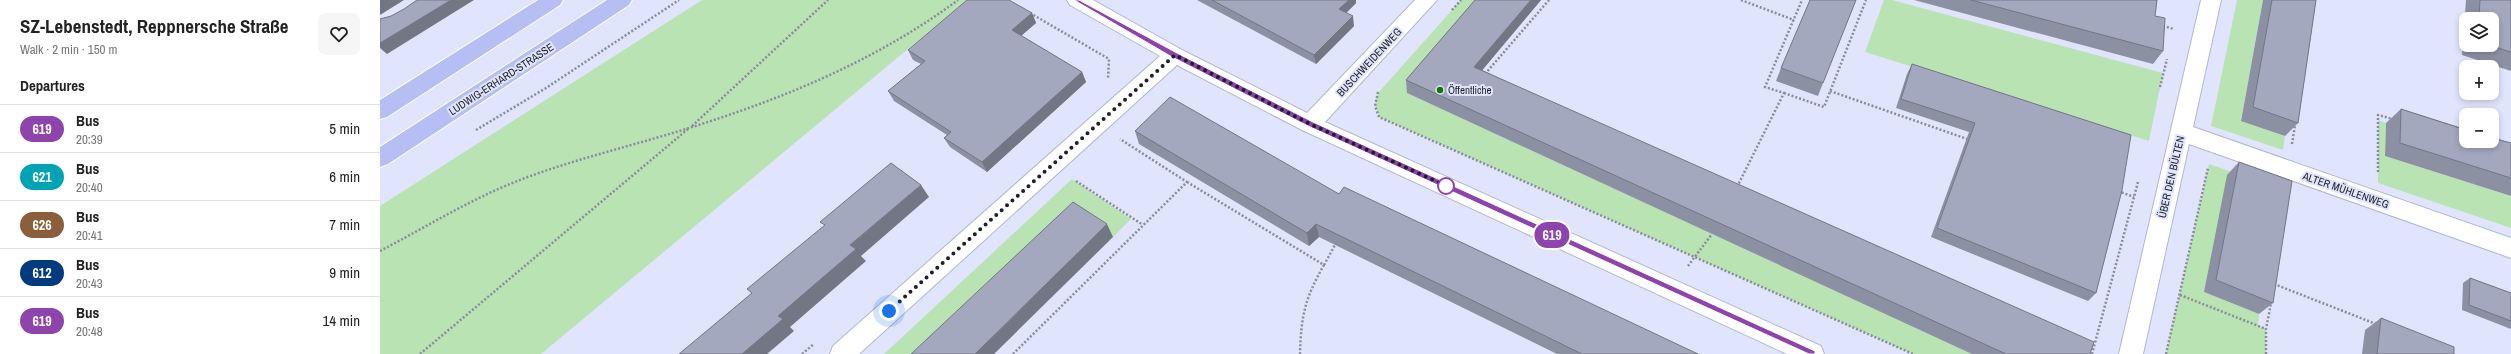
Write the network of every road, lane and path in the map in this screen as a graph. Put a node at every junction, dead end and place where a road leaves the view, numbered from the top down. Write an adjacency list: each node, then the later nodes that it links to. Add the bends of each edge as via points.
1 (553, 0): 25 (main road)
2 (622, 0): 35 (main road, LUDWIG-ERHARD-STRASSE)
3 (679, 0): 30 (path, via 546,88)
4 (828, 0): 29 (path)
5 (958, 0): 29 (path, via 932,20 832,76)
6 (1077, 0): 19 (street)
7 (1427, 0): 28 (street, BUSCHWEIDENWEG)
8 (1461, 0): 15 (path)
9 (1549, 0): 20 (path)
10 (1741, 0): 16 (path)
11 (1802, 0): 16 (path)
12 (1866, 0): 23 (path)
13 (2211, 0): 31 (street, ÜBER DEN BÜLTEN)
14 (1028, 12): 21 (path, via 1109,59)
15 (1451, 12)
16 (1794, 20): 24 (path, via 1765,87)
17 (2159, 25): 18 (path)
18 (2174, 29)
19 (1175, 55): 28 (street); 62 (street)
20 (1484, 76)
21 (1108, 81)
22 (1383, 87): 47 (path, via 1378,92 1375,106 1379,117)
23 (1830, 91): 24 (path, via 1824,107); 33 (path)
24 (1784, 94): 41 (path)
25 (380, 111)
26 (2295, 122): 34 (path)
27 (2400, 122): 37 (path, via 2378,115)
28 (1310, 124): 51 (street)
29 (690, 128): 46 (path, via 606,151 503,186); 60 (path)
30 (473, 132)
31 (2181, 132): 45 (street, ALTER MÜHLENWEG); 68 (street, ÜBER DEN BÜLTEN)
32 (1116, 137): 39 (path)
33 (1971, 140)
34 (2292, 146)
35 (380, 158)
36 (2209, 164): 53 (path)
37 (2378, 175)
38 (1072, 179): 42 (path)
39 (1187, 182): 42 (path); 48 (path)
40 (2112, 189): 59 (path, via 2134,197)
41 (1735, 192)
42 (1143, 225): 63 (path)
43 (1712, 234): 47 (path)
44 (1335, 245): 48 (path)
45 (2511, 248)
46 (380, 251)
47 (1693, 258): 51 (path); 66 (path)
48 (1324, 265): 64 (path, via 1309,291 1301,324)
49 (2276, 276): 50 (path)
50 (2274, 284): 52 (path); 55 (path)
51 (1675, 291): 65 (street)
52 (2273, 291)
53 (2180, 295): 56 (path); 69 (path)
54 (2272, 299): 56 (path)
55 (2378, 324)
56 (2266, 329): 70 (path)
57 (820, 338): 61 (path)
58 (2087, 343): 59 (path)
59 (2095, 346): 67 (path)
60 (420, 354)
61 (802, 354)
62 (842, 354)
63 (1013, 354)
64 (1300, 354)
65 (1812, 354)
66 (1913, 354)
67 (2092, 354)
68 (2131, 354)
69 (2166, 354)
70 (2266, 354)

